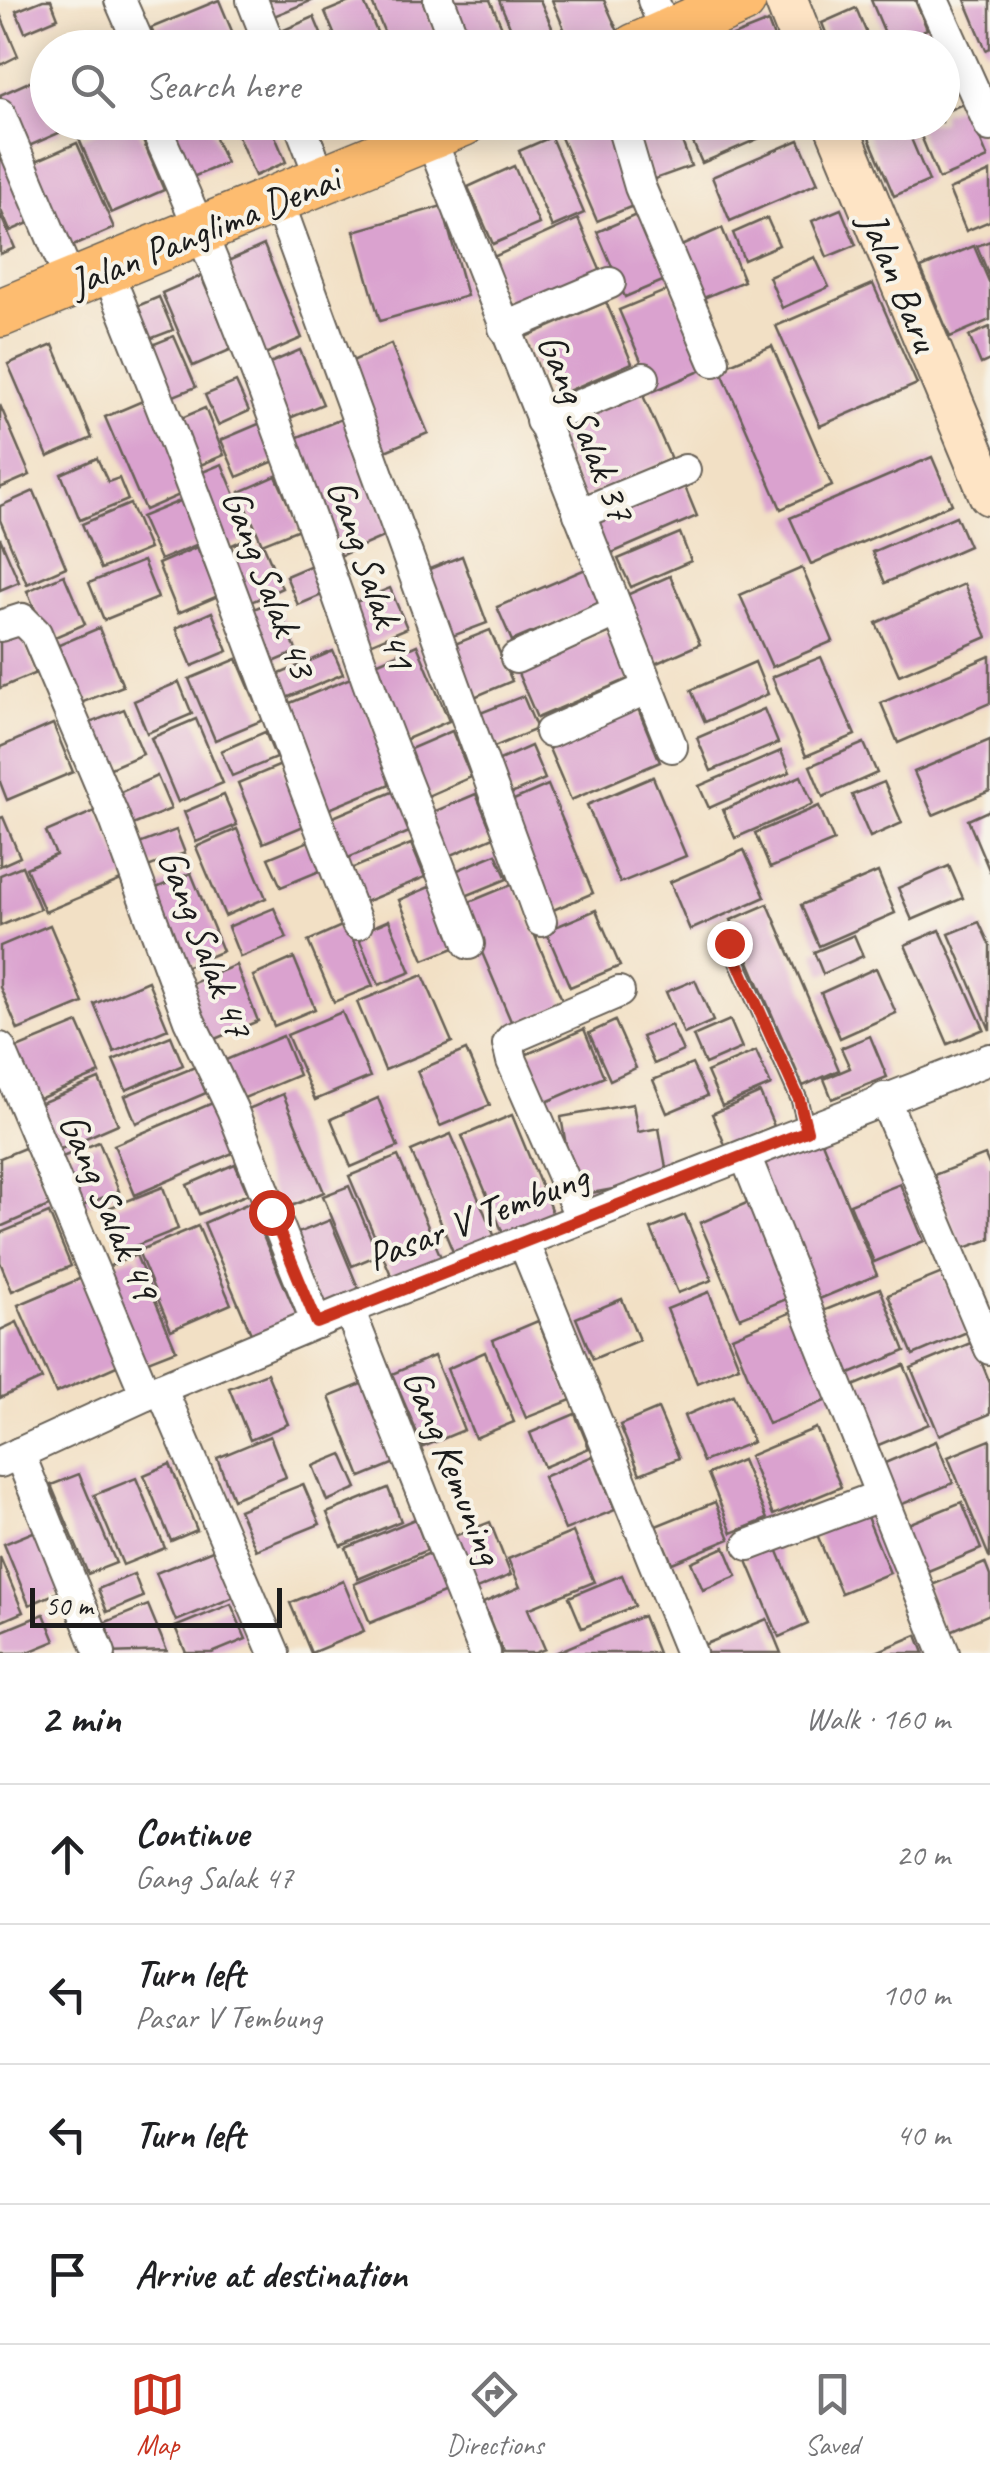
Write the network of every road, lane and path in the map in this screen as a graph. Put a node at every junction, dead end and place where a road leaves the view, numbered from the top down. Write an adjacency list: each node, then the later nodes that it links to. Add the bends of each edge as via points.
1 (120, 0): 8 (street)
2 (252, 0): 9 (street)
3 (439, 0): 10 (street)
4 (742, 0): 7 (main road)
5 (786, 0): 11 (main road)
6 (934, 0): 12 (street)
7 (652, 27)
8 (133, 30)
9 (263, 30)
10 (450, 30)
11 (798, 30)
12 (947, 30)
13 (960, 58): 15 (street)
14 (0, 114): 25 (street, Gang Salak 43)
15 (990, 126)
16 (161, 140): 24 (street, Gang Salak 41)
17 (306, 140): 22 (street)
18 (422, 140): 22 (main road, Jalan Panglima Denai)
19 (450, 140): 28 (street, Gang Salak 37)
20 (626, 140): 29 (street)
21 (842, 140): 33 (main road, Jalan Baru)
22 (322, 181): 23 (main road, Jalan Panglima Denai)
23 (277, 198): 24 (main road, Jalan Panglima Denai); 41 (street)
24 (200, 230): 25 (main road, Jalan Panglima Denai); 44 (street, Gang Salak 41)
25 (90, 278): 27 (main road, Jalan Panglima Denai); 42 (street, Gang Salak 43, via 234,593)
26 (610, 283): 28 (street)
27 (0, 312)
28 (504, 328): 31 (street, Gang Salak 37)
29 (714, 361)
30 (644, 378): 31 (street)
31 (541, 421): 34 (street, Gang Salak 37)
32 (686, 470): 34 (street)
33 (990, 494)
34 (579, 514): 35 (street, Gang Salak 37)
35 (618, 611): 37 (street); 38 (street, Gang Salak 37)
36 (0, 626): 54 (street, Gang Salak 47, via 22,619 36,634)
37 (516, 658)
38 (648, 688): 39 (street); 40 (street, Gang Salak 37)
39 (550, 732)
40 (672, 747)
41 (541, 921)
42 (357, 924)
43 (729, 943): 49 (lane)
44 (469, 944)
45 (619, 992): 51 (street, via 508,1044)
46 (0, 1048): 56 (street, Gang Salak 49)
47 (990, 1059): 48 (street, Pasar V Tembung)
48 (884, 1098): 49 (street, Pasar V Tembung); 55 (street)
49 (807, 1131): 50 (street, Pasar V Tembung)
50 (744, 1156): 51 (street, Pasar V Tembung); 58 (street)
51 (582, 1218): 52 (street, Pasar V Tembung)
52 (523, 1241): 53 (street, Pasar V Tembung); 63 (street)
53 (349, 1309): 54 (street, Pasar V Tembung); 62 (street, Gang Kemuning)
54 (317, 1323): 56 (street, Pasar V Tembung)
55 (990, 1349)
56 (154, 1392): 57 (street, Pasar V Tembung); 61 (street, Gang Salak 49)
57 (10, 1458): 60 (street)
58 (878, 1496): 59 (street); 64 (street)
59 (750, 1545)
60 (100, 1653)
61 (274, 1653)
62 (485, 1653)
63 (691, 1653)
64 (944, 1653)

